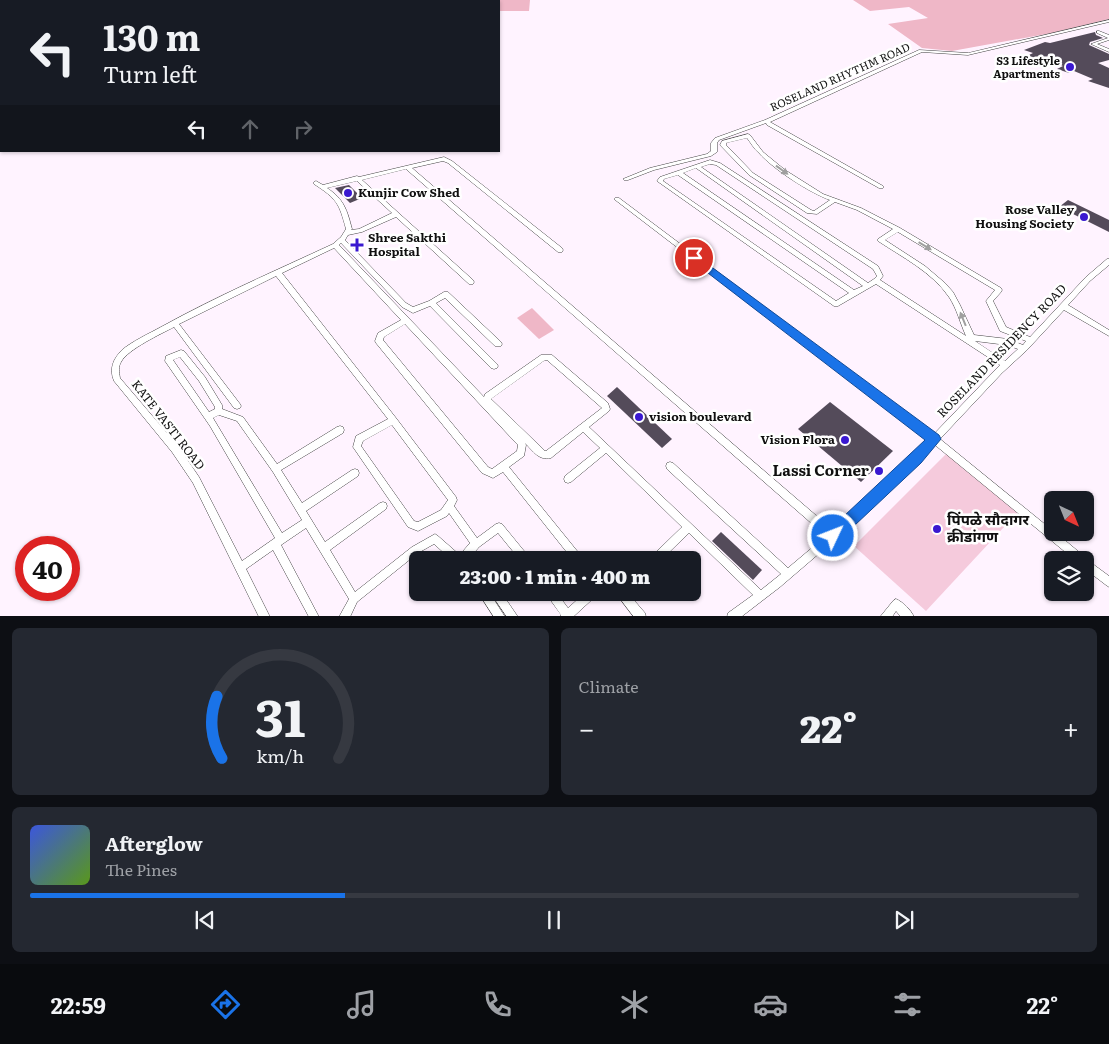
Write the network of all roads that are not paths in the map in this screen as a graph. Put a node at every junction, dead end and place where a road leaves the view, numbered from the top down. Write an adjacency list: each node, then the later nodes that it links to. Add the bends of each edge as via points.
1 (1109, 21): 5 (street, ROSELAND RHYTHM ROAD, via 979,52 921,51)
2 (1098, 32): 3 (street)
3 (1109, 38): 4 (street, via 1093,44)
4 (1109, 51)
5 (767, 121): 6 (street, ROSELAND RHYTHM ROAD, via 717,139 714,152); 12 (street)
6 (689, 161): 8 (street); 11 (street, ROSELAND RHYTHM ROAD)
7 (407, 167): 10 (street); 19 (street, via 438,159 447,160); 56 (street)
8 (697, 167): 9 (street); 22 (street, via 710,162 718,164 876,268 880,276); 24 (street)
9 (678, 173): 25 (street); 25 (street, via 660,180 836,304)
10 (357, 178): 15 (street); 17 (street, via 319,185 339,199)
11 (626, 179)
12 (881, 187)
13 (617, 199): 44 (street)
14 (833, 201): 14 (street, one-way to 14, via 815,213 808,212 750,174 723,145 724,142 748,136 761,153 783,171); 16 (street, via 859,209)
15 (396, 214): 17 (street, via 360,231); 23 (street)
16 (898, 229): 30 (street, one-way to 30, via 999,290 989,301); 33 (street, one-way to 16, via 972,338 956,304 940,282 919,264 880,240)
17 (347, 233): 18 (street)
18 (338, 242): 21 (street, KATE VASTI ROAD); 26 (street, via 406,307 413,310); 28 (street)
19 (560, 250)
20 (1109, 261): 27 (street, ROSELAND RESIDENCY ROAD)
21 (277, 272): 29 (street, KATE VASTI ROAD); 41 (street)
22 (876, 281): 24 (street); 36 (street)
23 (471, 282)
24 (868, 286): 25 (street)
25 (855, 294)
26 (431, 303): 34 (street, via 446,294); 37 (street)
27 (1063, 306): 31 (street); 32 (street, ROSELAND RESIDENCY ROAD)
28 (405, 321): 47 (street, via 522,444 521,453); 47 (street, via 381,335 379,341 485,470 492,474)
29 (175, 323): 38 (street); 68 (street, KATE VASTI ROAD, via 127,350 120,356 114,373 185,462)
30 (1003, 328): 32 (street); 33 (street)
31 (1109, 333)
32 (1031, 340): 35 (street, ROSELAND RESIDENCY ROAD)
33 (1008, 342): 35 (street)
34 (498, 344)
35 (1024, 348): 36 (street, ROSELAND RESIDENCY ROAD)
36 (1006, 365): 44 (street, ROSELAND RESIDENCY ROAD)
37 (494, 366)
38 (237, 406)
39 (218, 411): 40 (street); 40 (street, via 202,379 182,354 169,358); 48 (street, via 240,419)
40 (208, 417): 57 (street)
41 (393, 420): 52 (street, via 453,500); 52 (street, via 357,442 366,463 414,527)
42 (584, 427): 42 (street, via 606,410 605,405 549,357 544,357 488,396 487,400 543,455 548,455); 45 (street)
43 (340, 430): 48 (street)
44 (934, 439): 56 (street, ROSELAND RESIDENCY ROAD); 66 (street)
45 (606, 448): 50 (street); 55 (street)
46 (670, 466): 70 (street)
47 (504, 467): 64 (street)
48 (276, 469): 53 (street)
49 (355, 473): 53 (street)
50 (568, 479)
51 (383, 506): 59 (street)
52 (450, 507): 58 (street)
53 (301, 509): 54 (street)
54 (308, 521): 57 (street); 59 (street)
55 (688, 528): 65 (street); 72 (street)
56 (833, 536): 70 (street, ROSELAND RESIDENCY ROAD)
57 (278, 542): 68 (street); 80 (street)
58 (476, 544): 62 (street); 63 (street, via 499,527)
59 (324, 549): 73 (street)
60 (414, 551): 61 (street, via 435,540)
61 (448, 551)
62 (469, 551)
63 (519, 551)
64 (573, 551)
65 (664, 551)
66 (1071, 551)
67 (409, 555): 73 (street)
68 (241, 567): 79 (street, KATE VASTI ROAD)
69 (1094, 570): 71 (street)
70 (788, 574): 72 (street, ROSELAND RESIDENCY ROAD)
71 (1109, 582)
72 (761, 596): 86 (street, ROSELAND RESIDENCY ROAD)
73 (354, 599): 81 (street)
74 (489, 601): 82 (street)
75 (501, 601): 83 (street)
76 (556, 601): 84 (street)
77 (584, 601): 84 (street)
78 (628, 601): 85 (street)
79 (265, 616)
80 (314, 616)
81 (344, 616)
82 (500, 616)
83 (512, 616)
84 (566, 616)
85 (641, 616)
86 (732, 616)
87 (885, 616): 88 (street, via 896,604)
88 (909, 616)

